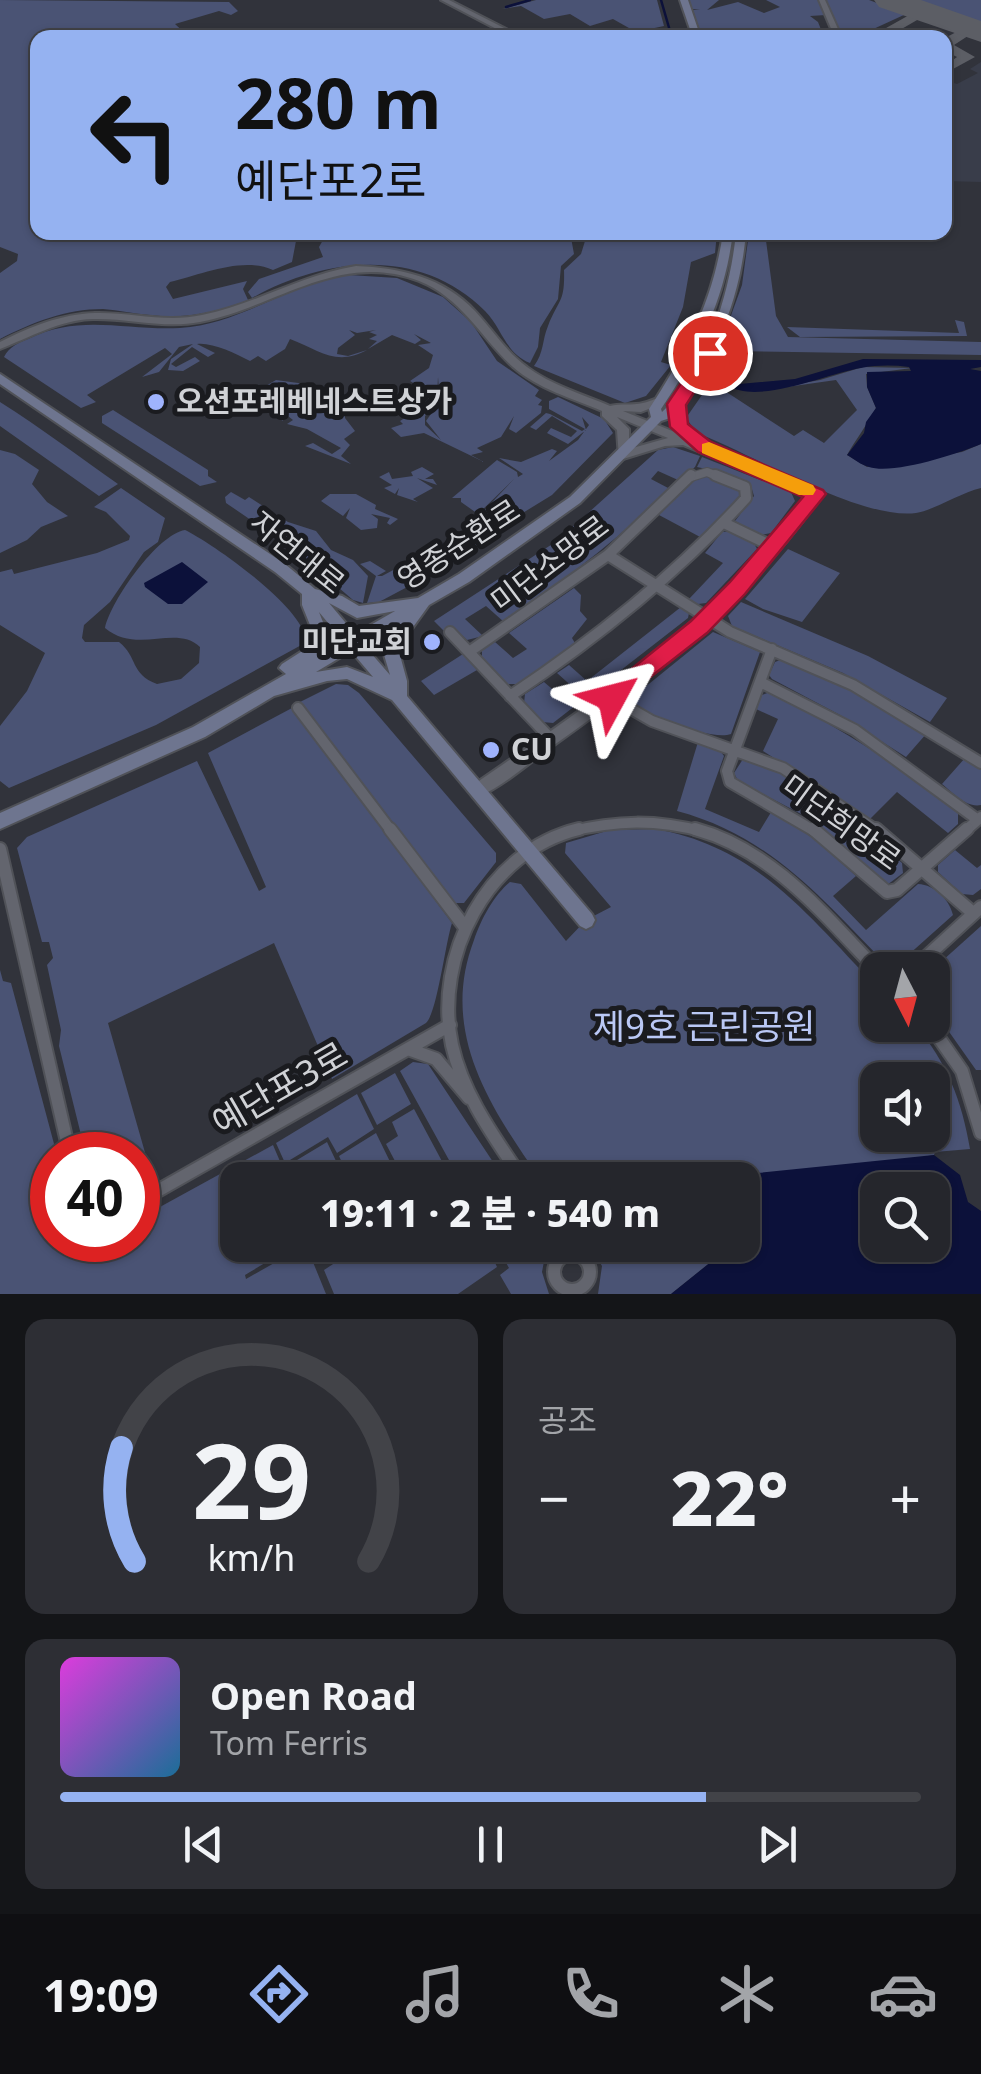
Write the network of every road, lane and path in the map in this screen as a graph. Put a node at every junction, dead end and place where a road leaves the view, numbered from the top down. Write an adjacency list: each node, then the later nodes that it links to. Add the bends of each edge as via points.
1 (444, 0): 5 (street)
2 (675, 0): 6 (main road)
3 (684, 0): 7 (main road)
4 (822, 0): 8 (street)
5 (505, 30)
6 (684, 30)
7 (693, 30)
8 (835, 30)
9 (726, 240): 13 (main road, via 714,305)
10 (741, 240): 13 (main road, via 736,280 707,360)
11 (0, 346): 14 (street, via 59,320 199,320 247,307 314,276 391,271 451,294 480,318 512,363)
12 (0, 378): 22 (main road, 자연대로)
13 (669, 402): 14 (street, via 633,409); 15 (main road, via 655,409); 16 (street, via 679,427)
14 (595, 404): 15 (street); 17 (street, via 620,424)
15 (654, 422): 16 (street); 17 (main road, 영종순환로)
16 (704, 447): 17 (street, via 669,441); 19 (street, via 816,494)
17 (622, 455): 23 (main road, 영종순환로, via 533,532)
18 (724, 523): 19 (street); 20 (street, 미단소망로, via 747,490 696,472); 21 (street, 미단소망로)
19 (774, 547): 24 (street)
20 (608, 555): 21 (street); 28 (street, 미단소망로)
21 (659, 587): 24 (street); 32 (street, 미단소망로)
22 (310, 593): 23 (main road, via 368,614); 26 (main road, 자연대로); 30 (main road, via 322,631 317,646)
23 (424, 601): 26 (main road, 영종순환로); 31 (main road, via 390,646)
24 (708, 618): 27 (street); 33 (street)
25 (450, 632): 28 (street)
26 (355, 642): 30 (main road, 영종순환로); 31 (main road, 자연대로)
27 (772, 649): 29 (street, 미단희망로); 37 (street, via 898,709)
28 (469, 652): 32 (street)
29 (760, 682): 36 (street, 미단희망로); 39 (street, via 855,730)
30 (268, 690): 31 (main road, via 341,673); 40 (main road, 영종순환로, via 156,753)
31 (400, 695): 38 (main road, 자연대로)
32 (510, 696): 35 (street)
33 (612, 698): 35 (street); 36 (street, via 649,720)
34 (298, 708): 46 (street)
35 (552, 740): 38 (street)
36 (735, 746): 43 (street, via 813,785); 43 (street, 미단희망로, via 730,782 804,822 882,890 897,890)
37 (981, 763)
38 (478, 790): 42 (main road, 자연대로)
39 (979, 818): 43 (street, 미단희망로)
40 (0, 820)
41 (0, 849): 53 (street)
42 (528, 852): 45 (main road, 자연대로); 46 (street, via 496,878); 48 (street, via 565,831 608,820 691,826 765,861)
43 (922, 870): 44 (street)
44 (977, 910): 47 (street)
45 (586, 920)
46 (464, 926): 49 (street, via 452,965)
47 (932, 952)
48 (860, 953)
49 (450, 1025): 51 (street, 예단포3로); 52 (street)
50 (942, 1042): 54 (street, via 962,1071)
51 (408, 1049): 52 (street, via 434,1055); 56 (street, 예단포3로)
52 (471, 1100): 55 (street)
53 (65, 1132)
54 (981, 1133)
55 (511, 1162)
56 (160, 1190)

